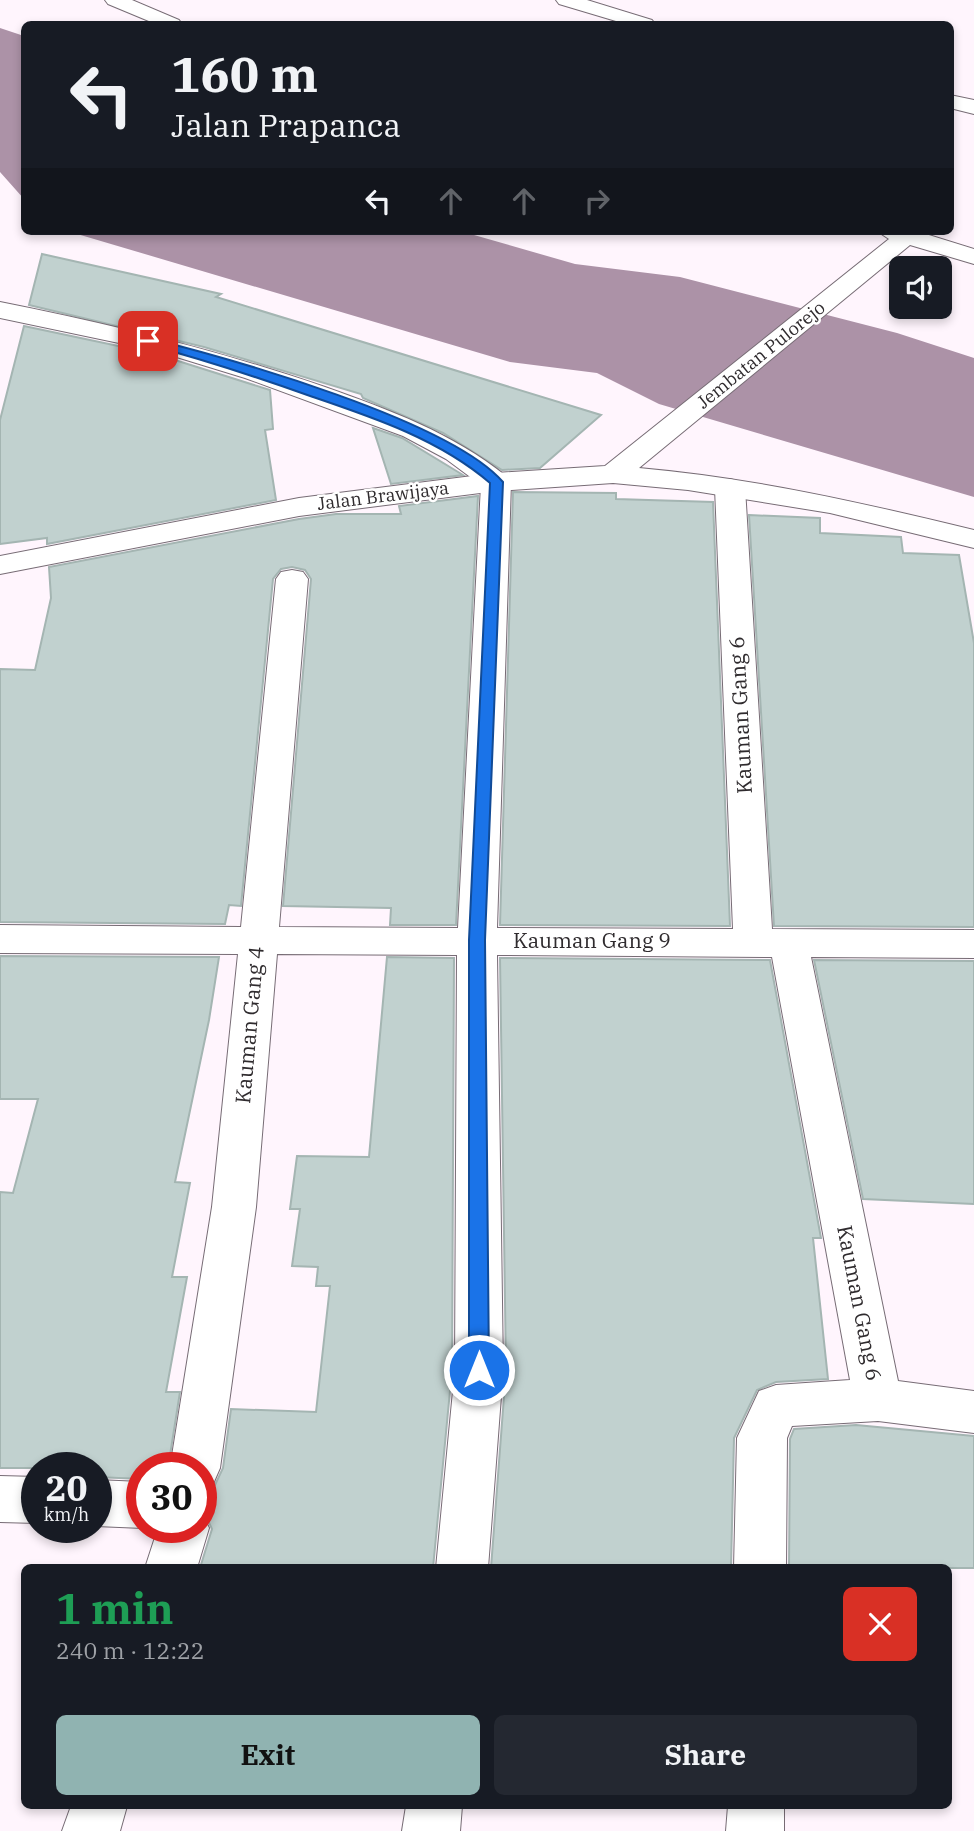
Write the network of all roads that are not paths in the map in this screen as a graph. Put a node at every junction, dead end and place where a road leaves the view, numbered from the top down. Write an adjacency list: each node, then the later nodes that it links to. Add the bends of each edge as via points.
1 (115, 0): 4 (street)
2 (566, 0): 3 (street)
3 (617, 9): 5 (street)
4 (165, 21)
5 (639, 21)
6 (954, 102): 7 (street)
7 (974, 107)
8 (897, 235): 12 (street, Jembatan Pulorejo, via 879,261)
9 (901, 235): 10 (street)
10 (974, 257)
11 (0, 310): 13 (street, via 148,341 246,369 428,436 470,459)
12 (613, 474): 13 (street, Jalan Brawijaya); 14 (street, Jalan Brawijaya)
13 (496, 482): 16 (street, Jalan Brawijaya, via 299,507); 20 (street)
14 (730, 488): 15 (street, Jalan Brawijaya, via 843,507); 21 (street, Kauman Gang 6)
15 (974, 539)
16 (0, 565)
17 (292, 579): 18 (street, Kauman Gang 4)
18 (258, 938): 19 (street, Kauman Gang 9); 20 (street, Kauman Gang 9); 25 (street, Kauman Gang 4, via 234,1206)
19 (0, 939)
20 (477, 940): 21 (street, Kauman Gang 9); 30 (street, via 479,1370)
21 (771, 943): 22 (street, Kauman Gang 9); 23 (street, Kauman Gang 6)
22 (974, 944)
23 (878, 1401): 24 (street); 31 (street, Kauman Gang 6, via 776,1406 762,1438)
24 (974, 1412)
25 (197, 1452)
26 (0, 1499): 27 (street)
27 (21, 1500)
28 (178, 1543): 29 (street)
29 (172, 1564)
30 (462, 1564)
31 (760, 1564)
32 (98, 1809): 35 (street)
33 (434, 1809): 36 (street)
34 (755, 1809): 37 (street)
35 (92, 1831)
36 (431, 1831)
37 (755, 1831)

